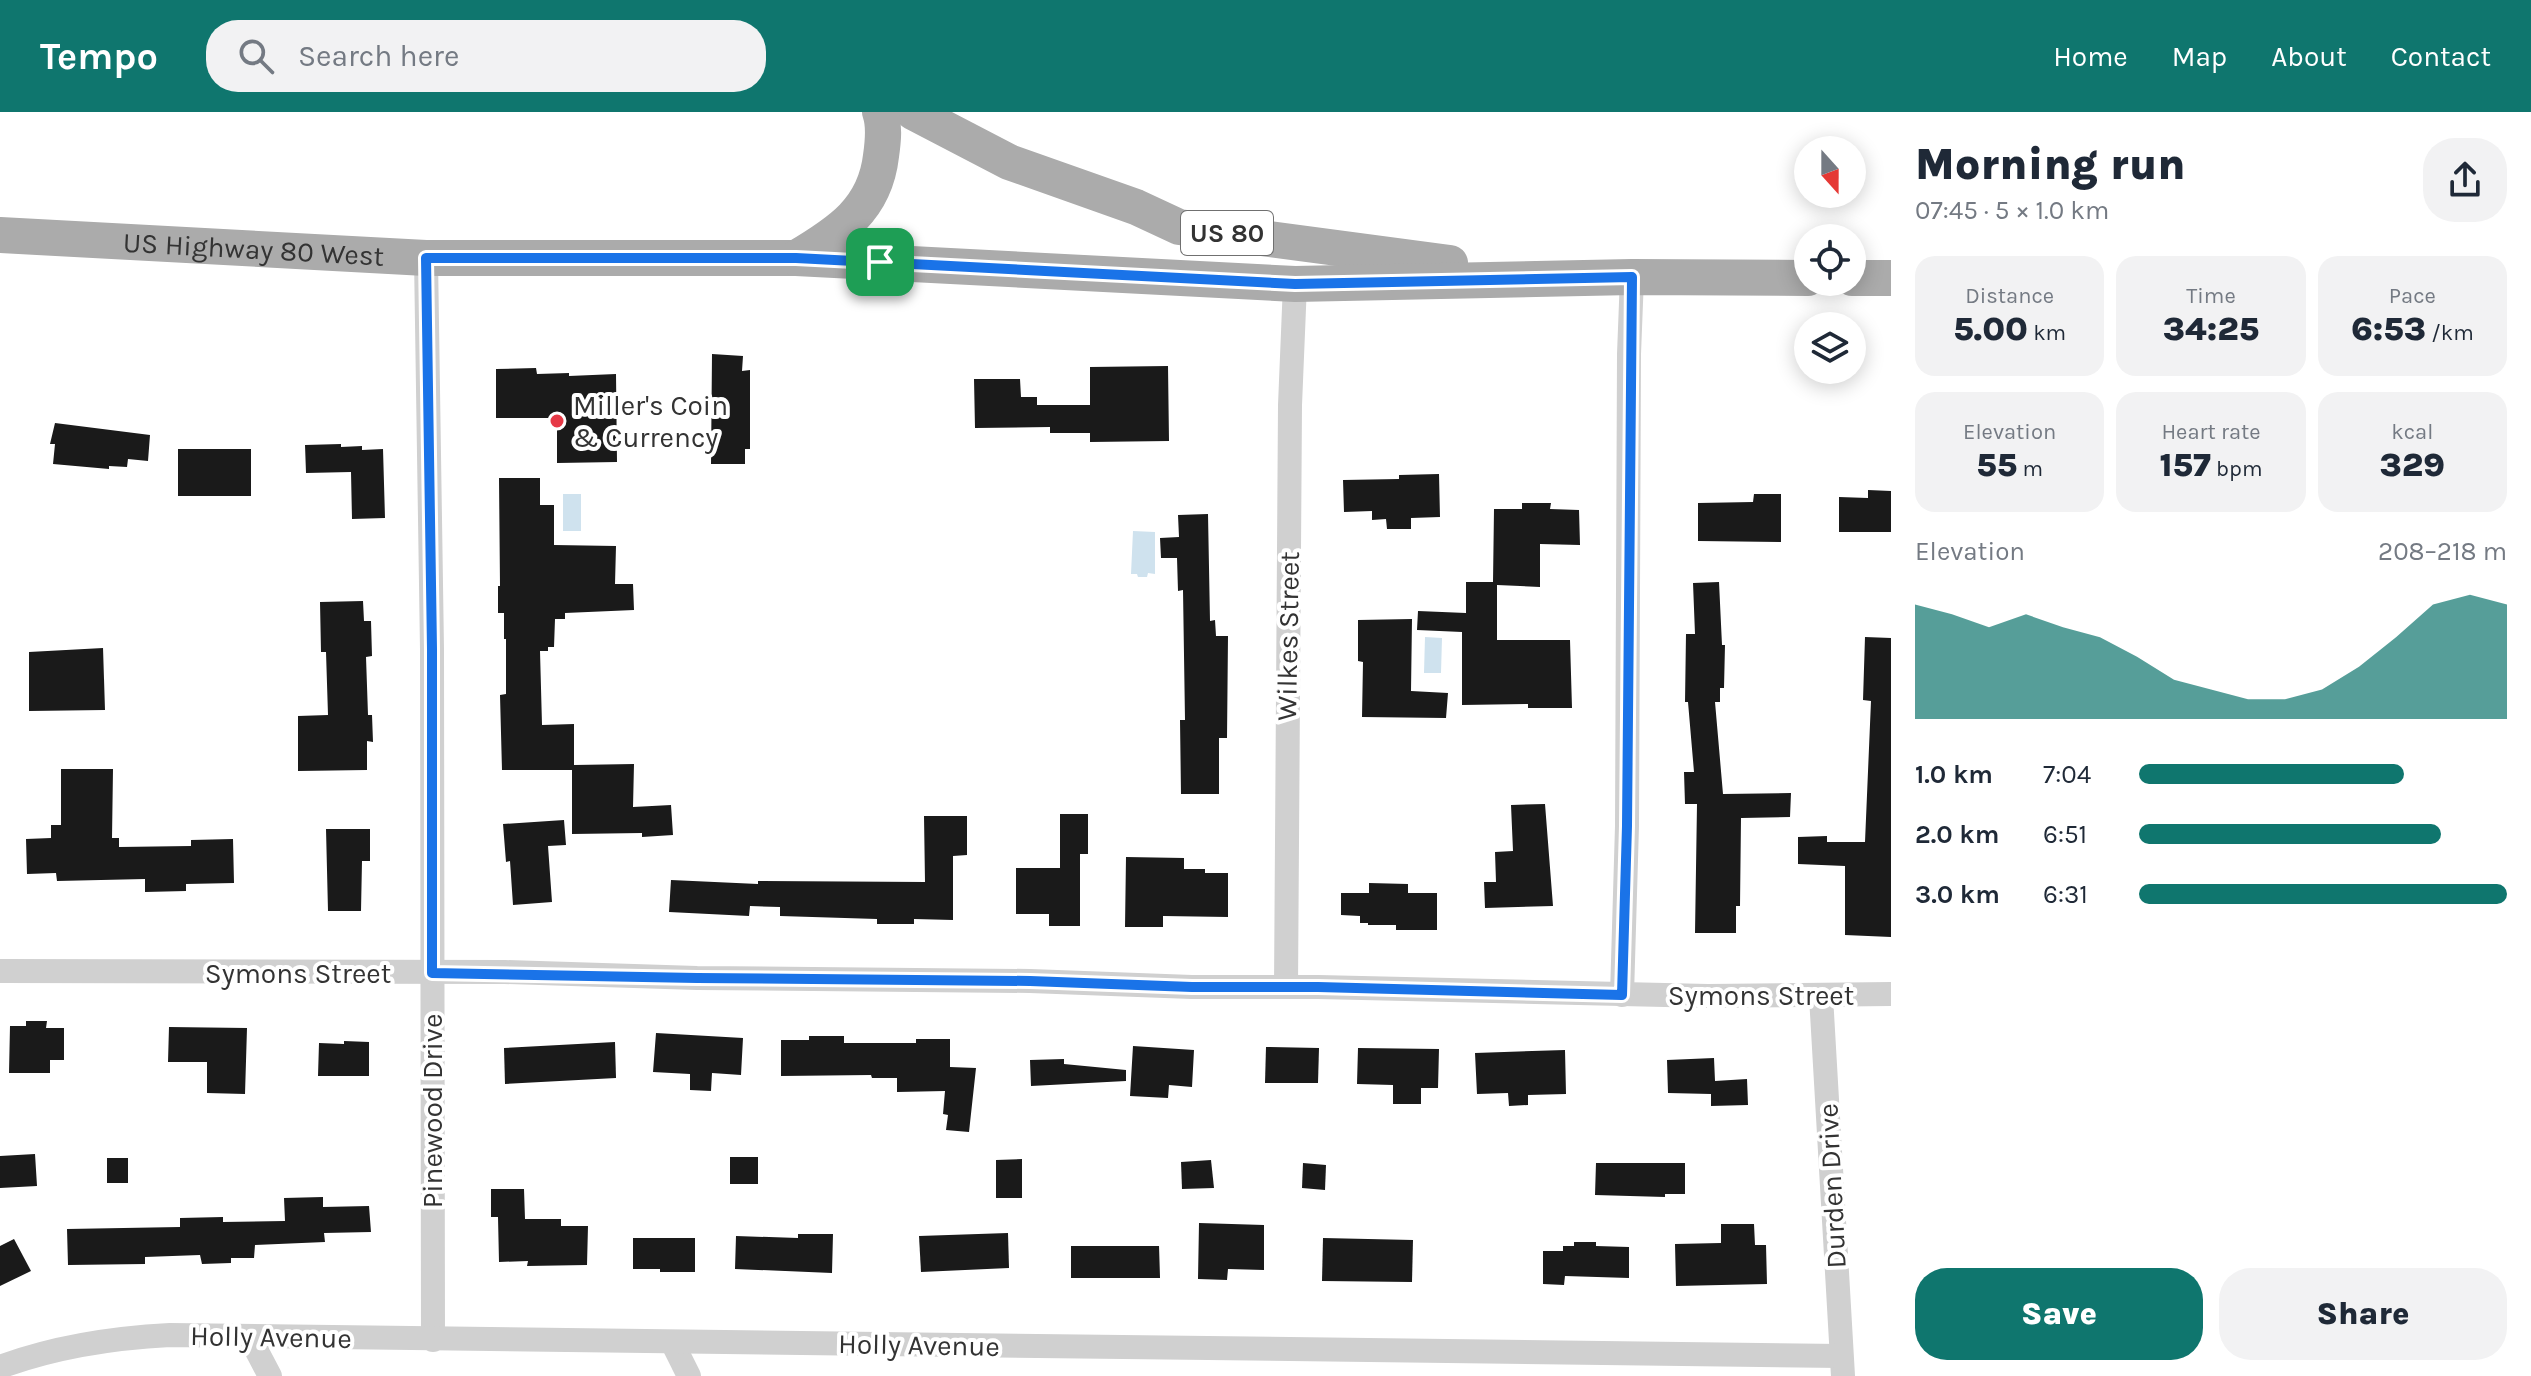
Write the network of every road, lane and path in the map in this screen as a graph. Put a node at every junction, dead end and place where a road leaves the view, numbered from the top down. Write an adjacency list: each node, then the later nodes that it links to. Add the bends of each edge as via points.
1 (880, 112): 5 (main road, via 883,146 869,198 831,237)
2 (913, 112): 10 (main road, US Highway 80 West / US 80, via 1009,162 1179,227)
3 (0, 235): 4 (main road, US Highway 80 West / US 80)
4 (426, 258): 5 (main road, US Highway 80 West / US 80); 13 (street, Pinewood Drive)
5 (796, 258): 11 (main road, US Highway 80 West / US 80)
6 (1632, 277): 7 (main road, US Highway 80 West / US 80); 10 (main road, US Highway 80 West / US 80); 16 (street)
7 (1794, 278)
8 (1866, 278): 9 (main road)
9 (1891, 278)
10 (1562, 279): 11 (main road, US Highway 80 West / US 80)
11 (1295, 284): 14 (street, Wilkes Street)
12 (0, 971): 13 (street, Symons Street)
13 (432, 973): 14 (street, Symons Street); 19 (street, Pinewood Drive)
14 (1286, 987): 16 (street, Symons Street)
15 (1891, 994): 17 (street, Symons Street)
16 (1622, 995): 17 (street, Symons Street)
17 (1821, 996): 21 (street, Durden Drive)
18 (249, 1336): 19 (street, Holly Avenue); 22 (street, Holly Avenue, via 170,1335 101,1342); 23 (street)
19 (433, 1340): 20 (street, Holly Avenue)
20 (672, 1342): 21 (street, Holly Avenue); 24 (street)
21 (1842, 1366)
22 (0, 1367)
23 (270, 1376)
24 (689, 1376)

